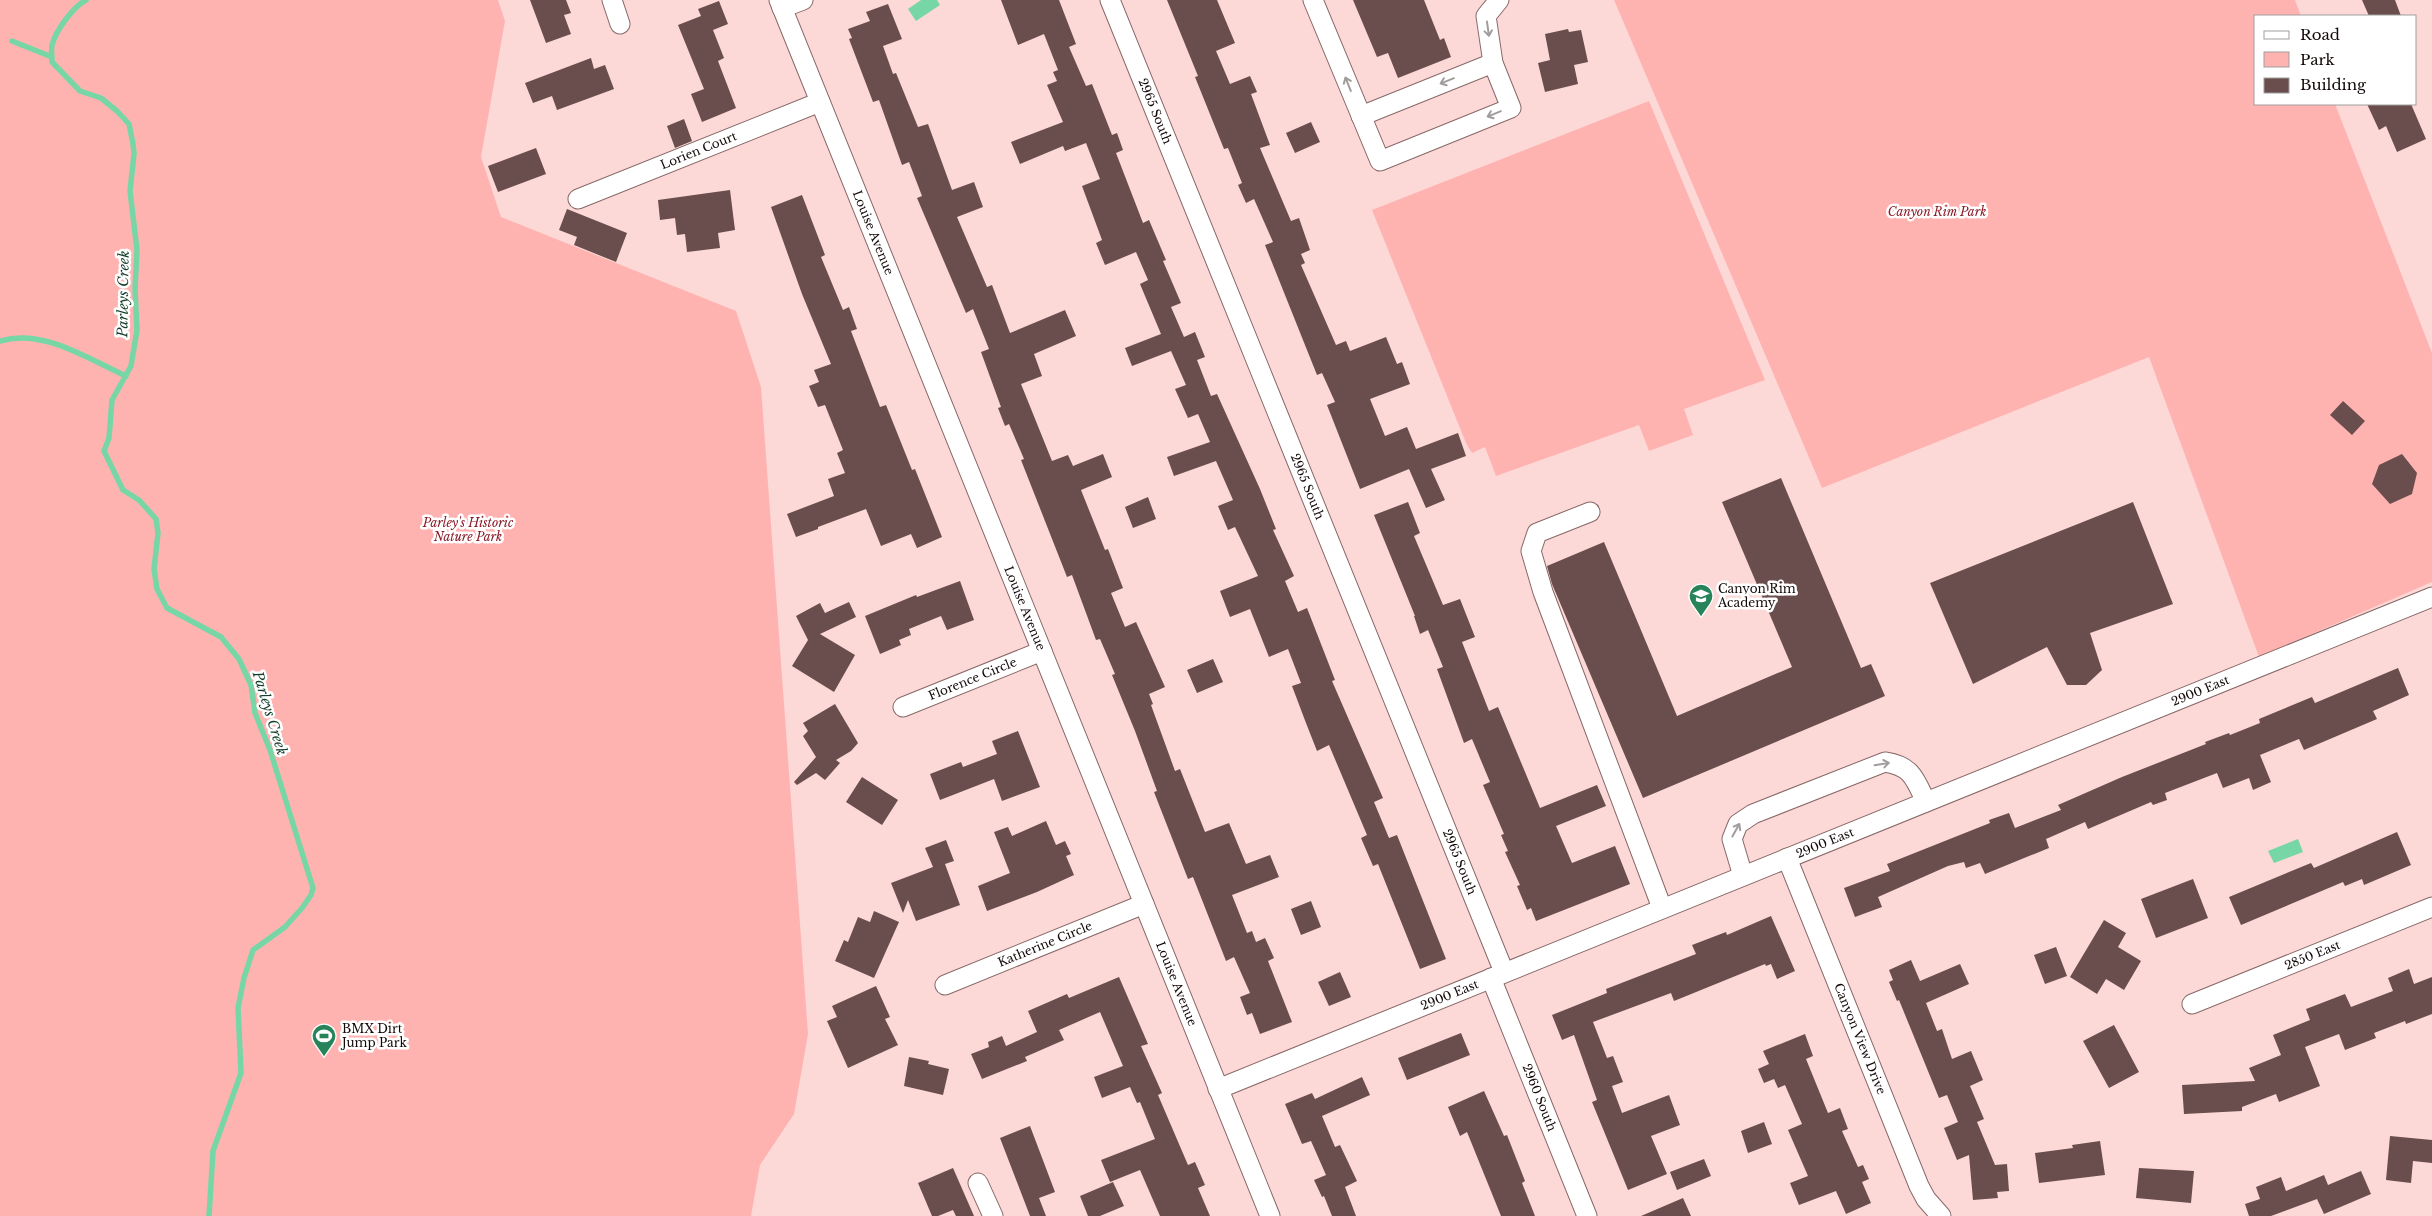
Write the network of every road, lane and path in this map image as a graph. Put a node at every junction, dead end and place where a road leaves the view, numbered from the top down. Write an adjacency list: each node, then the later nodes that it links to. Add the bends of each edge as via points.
1 (612, 0): 7 (street)
2 (803, 0): 6 (street)
3 (1110, 0): 22 (street, 2965 South)
4 (1313, 0): 10 (street, one-way to 4)
5 (1500, 0): 8 (street, one-way to 8, via 1486,16)
6 (781, 4): 9 (street, Louise Avenue)
7 (620, 24)
8 (1493, 63): 10 (street, one-way to 10); 10 (street, one-way to 10, via 1511,108 1388,158 1380,161)
9 (820, 102): 11 (street, Lorien Court); 14 (street, Louise Avenue)
10 (1361, 116)
11 (578, 198)
12 (1590, 512): 21 (street, via 1537,533 1531,551 1543,592)
13 (2432, 597): 16 (street, 2900 East)
14 (1042, 651): 15 (street, Florence Circle); 19 (street, Louise Avenue)
15 (903, 707)
16 (1926, 802): 17 (street, 2900 East); 18 (street, one-way to 16, via 1732,838 1738,824 1762,810 1885,762 1906,768)
17 (1787, 858): 18 (street, 2900 East); 30 (street, Canyon View Drive, via 1919,1186)
18 (1743, 876): 21 (street, 2900 East)
19 (1144, 904): 23 (street, Katherine Circle); 25 (street, Louise Avenue)
20 (2432, 907): 24 (street, 2850 East)
21 (1662, 908): 22 (street, 2900 East)
22 (1498, 975): 25 (street, 2900 East); 29 (street, 2960 South)
23 (945, 985)
24 (2192, 1004)
25 (1218, 1089): 28 (street, Louise Avenue)
26 (978, 1183): 27 (street)
27 (993, 1216)
28 (1270, 1216)
29 (1587, 1216)
30 (1941, 1216)

